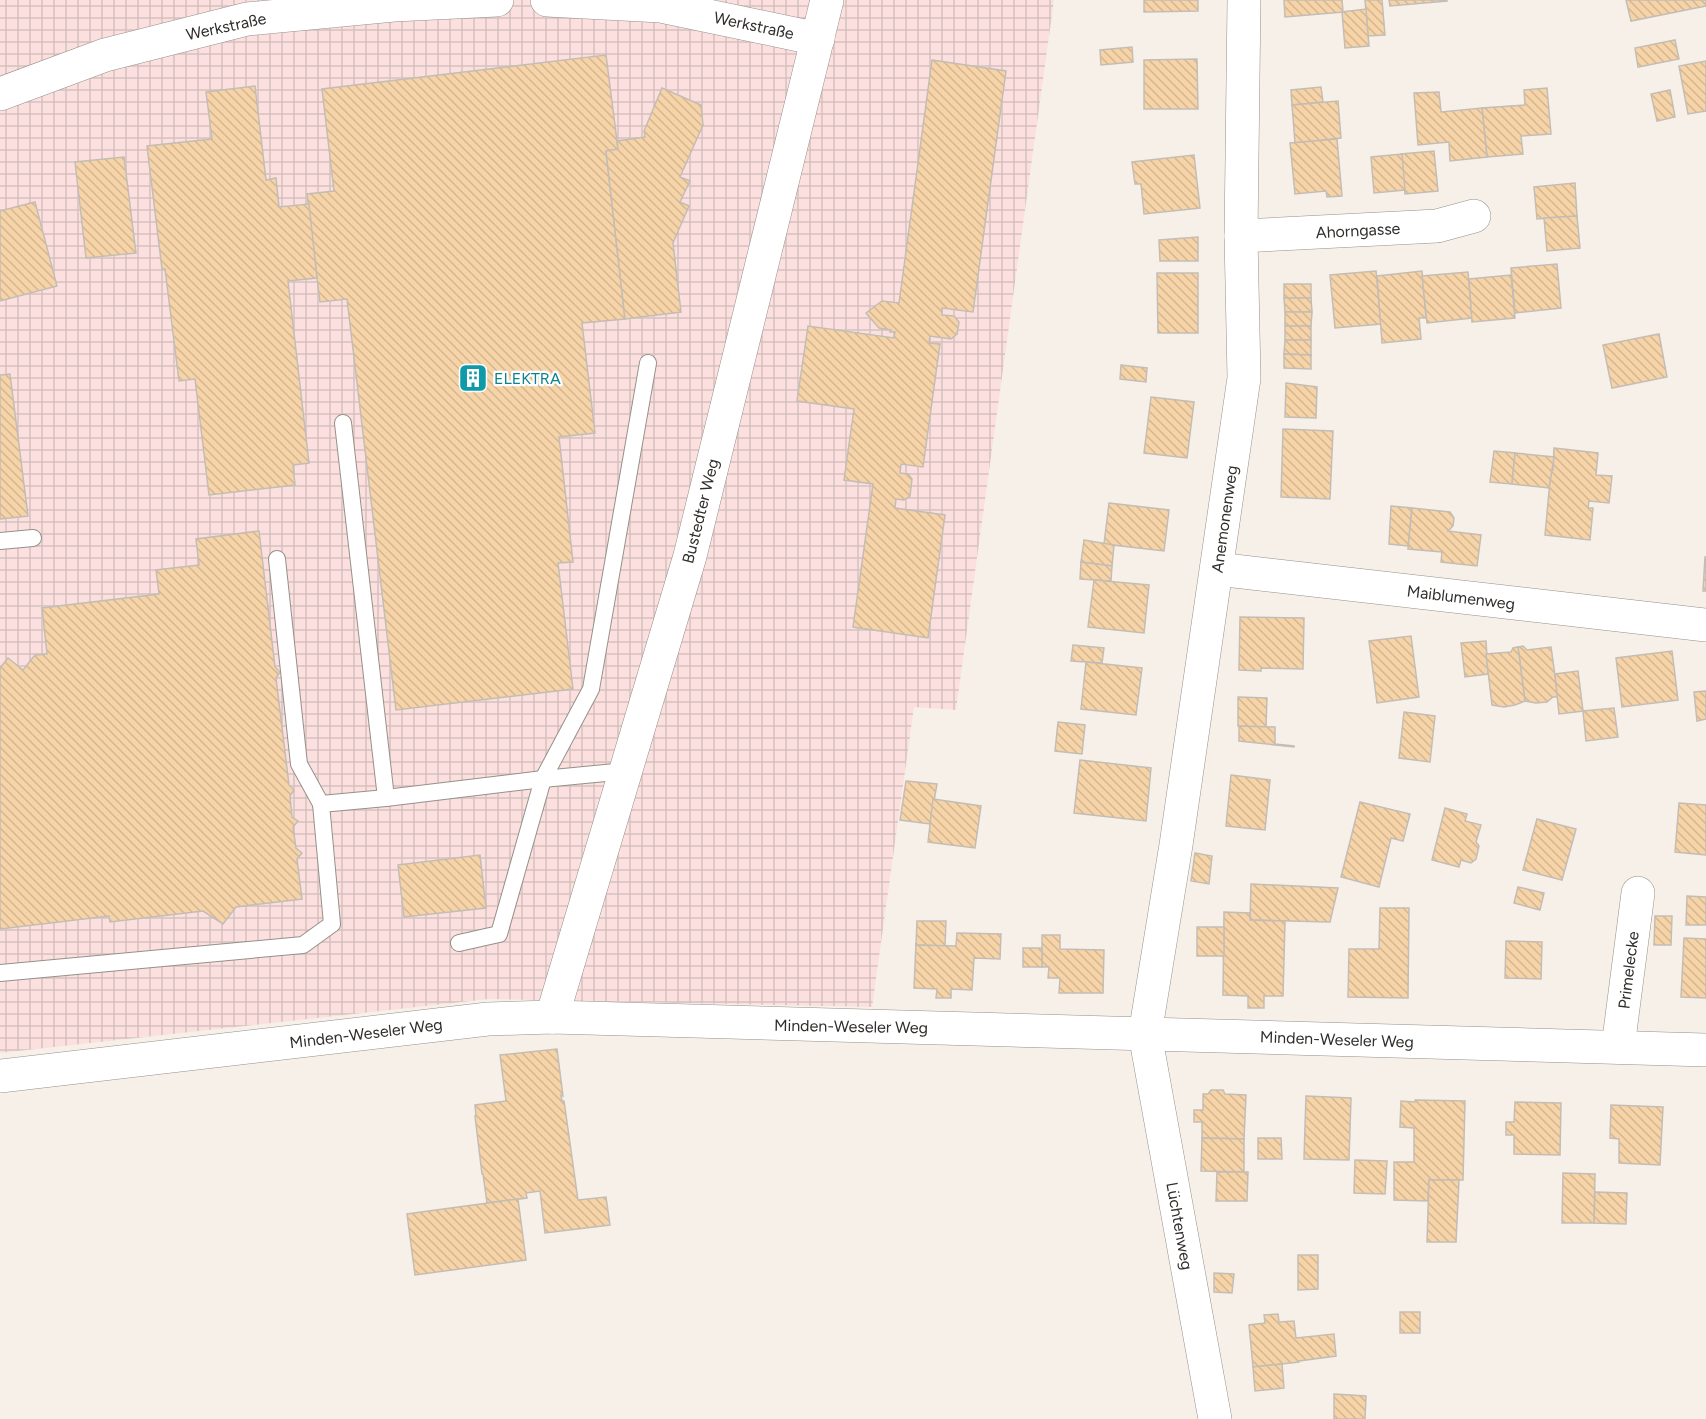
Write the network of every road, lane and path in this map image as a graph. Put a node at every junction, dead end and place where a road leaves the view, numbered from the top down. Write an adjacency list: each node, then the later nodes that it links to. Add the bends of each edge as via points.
1 (497, 0): 6 (street, Werkstraße, via 394,4 247,19 105,55)
2 (547, 0): 5 (street, Werkstraße, via 661,6)
3 (827, 0): 5 (street, Bustedter Weg)
4 (1244, 0): 8 (street, Anemonenweg)
5 (818, 39): 16 (street, Bustedter Weg, via 690,556)
6 (0, 94)
7 (1474, 216): 8 (street, Ahorngasse, via 1437,226)
8 (1241, 236): 14 (street, Anemonenweg, via 1244,378)
9 (648, 363): 17 (lane, via 591,689)
10 (343, 423): 18 (lane)
11 (33, 538): 12 (lane)
12 (0, 541)
13 (277, 559): 19 (lane, via 299,764)
14 (1217, 569): 15 (street, Maiblumenweg); 24 (street, Anemonenweg)
15 (1706, 625)
16 (626, 771): 17 (lane); 23 (street, Bustedter Weg)
17 (543, 779): 18 (lane); 21 (lane, via 499,934)
18 (386, 798): 19 (lane)
19 (321, 804): 22 (lane, via 332,924 303,945)
20 (1638, 893): 25 (street, Primelecke)
21 (459, 943)
22 (0, 973)
23 (552, 1017): 24 (street, Minden-Weseler Weg); 27 (street, Minden-Weseler Weg, via 488,1019)
24 (1145, 1034): 25 (street, Minden-Weseler Weg); 28 (street, Lüchtenweg)
25 (1618, 1047): 26 (street, Minden-Weseler Weg)
26 (1706, 1050)
27 (0, 1076)
28 (1215, 1419)

